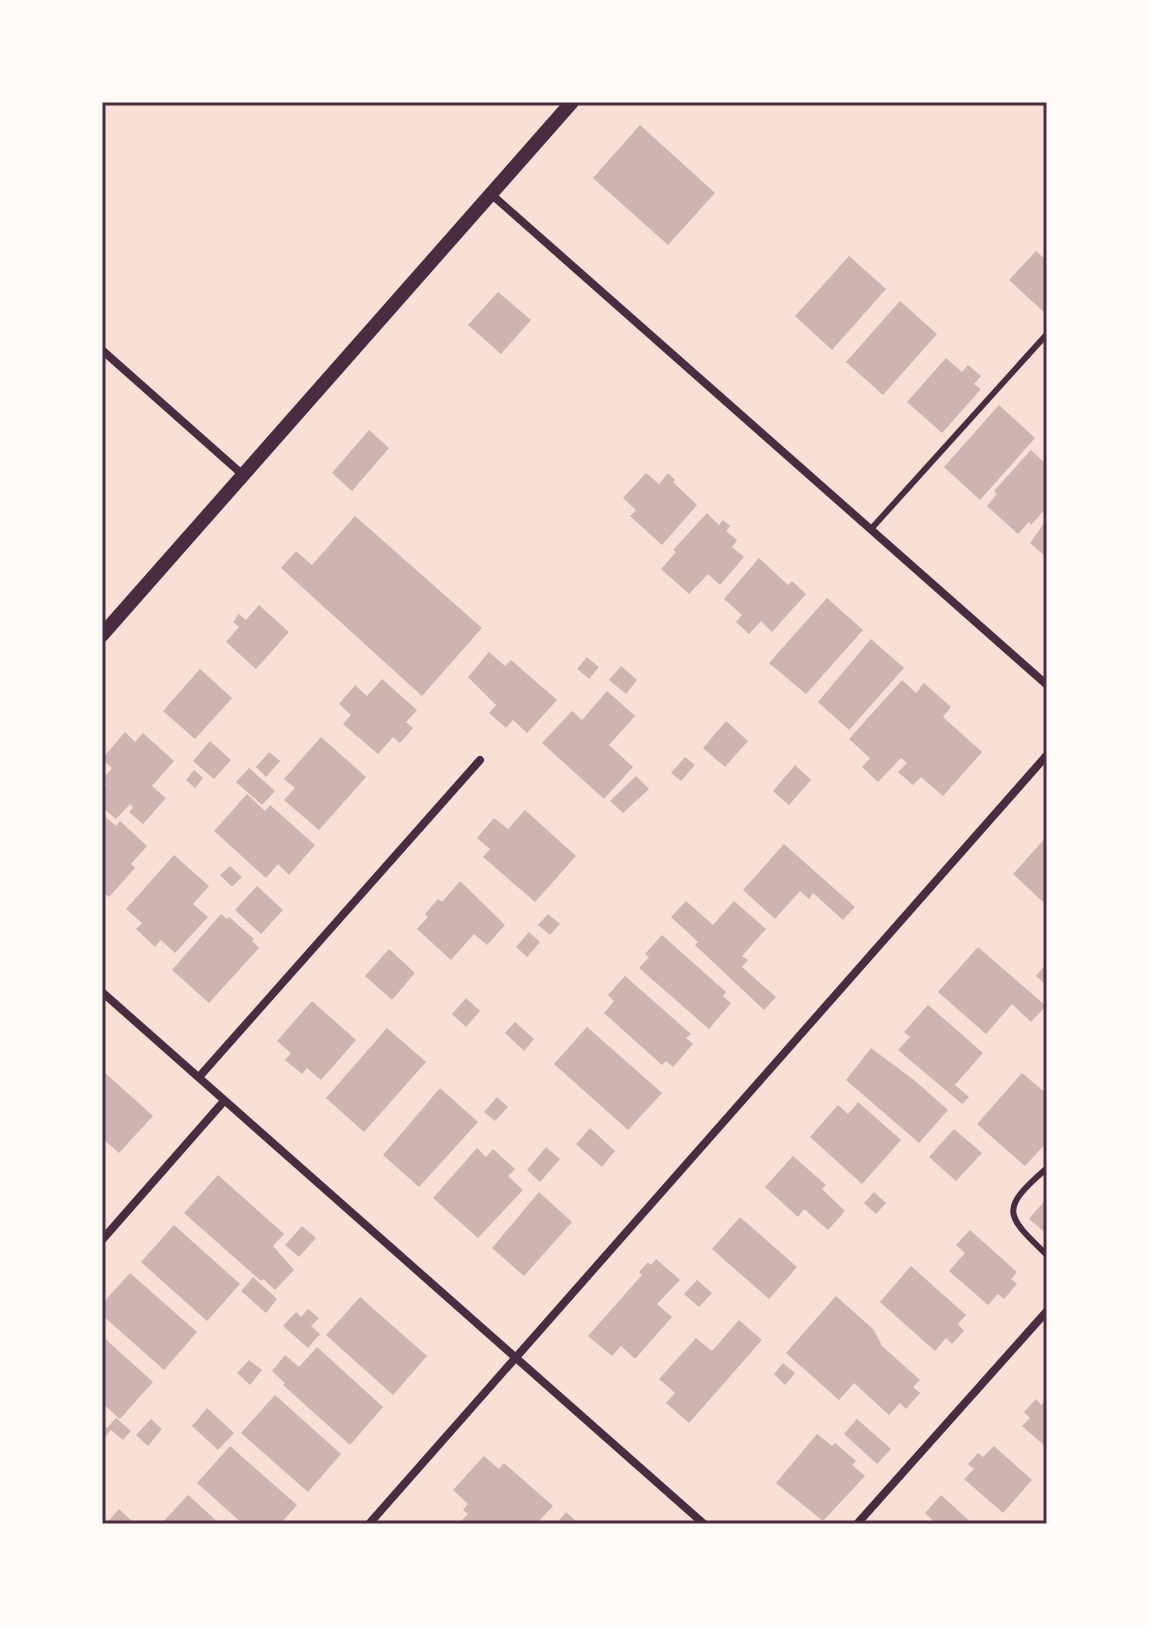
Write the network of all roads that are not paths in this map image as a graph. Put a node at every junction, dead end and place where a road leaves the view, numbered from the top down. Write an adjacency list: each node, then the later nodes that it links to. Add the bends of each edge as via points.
1 (572, 102): 2 (street)
2 (491, 194): 5 (street); 6 (street)
3 (1047, 334): 6 (lane)
4 (102, 350): 5 (street)
5 (243, 475): 7 (street)
6 (871, 529): 8 (street)
7 (102, 635)
8 (1047, 685)
9 (1047, 755): 18 (street)
10 (480, 760): 12 (street)
11 (102, 992): 12 (street)
12 (199, 1077): 13 (street)
13 (224, 1101): 15 (street); 18 (street)
14 (1047, 1168): 16 (lane, via 1023,1189 1012,1214)
15 (102, 1240)
16 (1047, 1255)
17 (1047, 1311): 21 (street)
18 (515, 1357): 19 (street); 20 (street)
19 (369, 1524)
20 (704, 1524)
21 (857, 1524)

